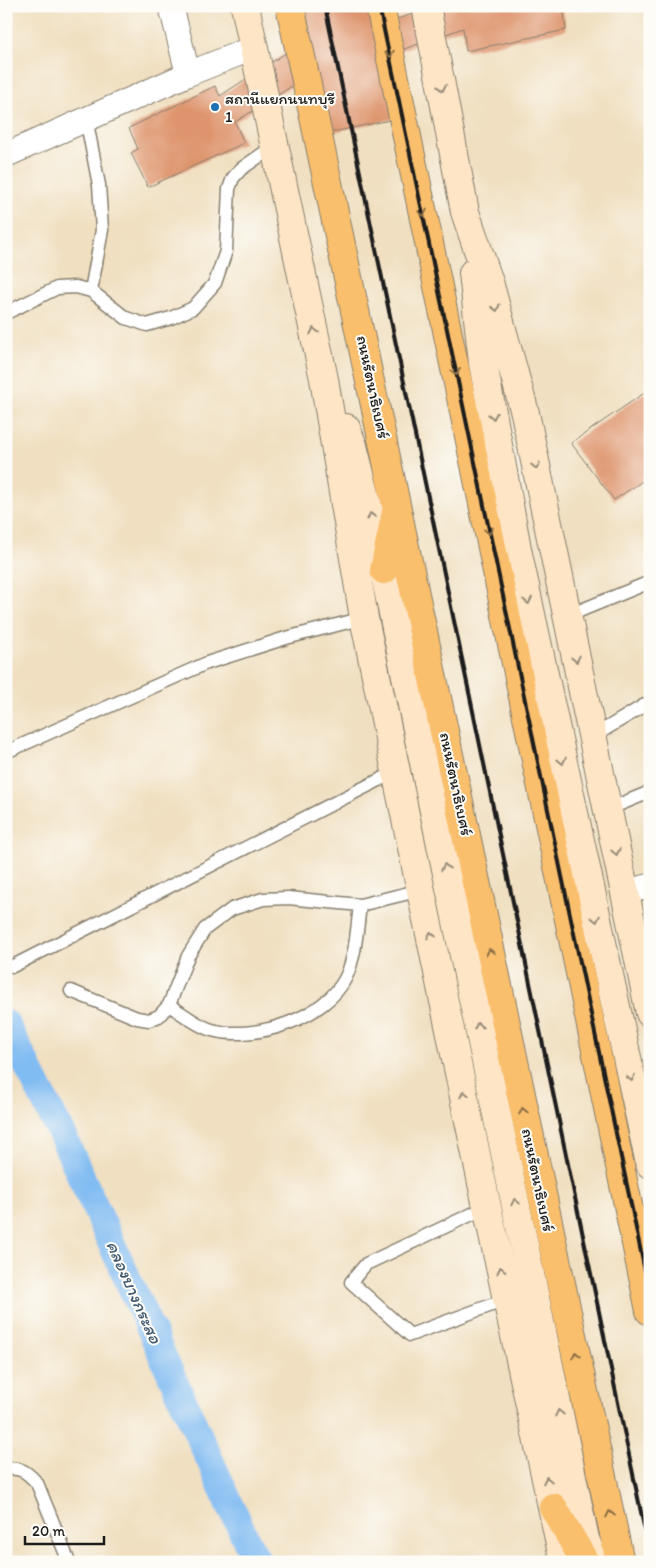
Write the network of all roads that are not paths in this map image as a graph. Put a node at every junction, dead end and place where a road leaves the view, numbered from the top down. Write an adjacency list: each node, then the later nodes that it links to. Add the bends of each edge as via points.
1 (171, 6): 7 (street)
2 (245, 6): 6 (main road)
3 (290, 6): 15 (main road, ถนนรัตนาธิเบศร์)
4 (380, 6): 36 (main road, one-way to 36)
5 (426, 6): 11 (main road, one-way to 11)
6 (253, 48): 7 (street); 9 (main road)
7 (188, 74): 8 (street)
8 (86, 118): 10 (street); 12 (lane, via 99,186 102,230)
9 (274, 146): 12 (lane, via 233,178 229,190 226,251 216,283 193,308 147,325 126,318); 14 (main road, one-way to 9)
10 (6, 155)
11 (465, 212): 18 (main road, one-way to 18, via 489,282 525,413); 33 (main road, one-way to 33, via 483,363 518,554)
12 (91, 291): 13 (lane, via 76,286 57,288)
13 (6, 313)
14 (324, 379): 16 (main road, one-way to 14, via 354,446); 19 (main road)
15 (398, 503): 16 (main road); 43 (main road, ถนนรัตนาธิเบศร์, one-way to 15, via 512,1060)
16 (385, 575): 42 (main road, one-way to 16, via 585,1539)
17 (650, 582): 18 (lane)
18 (567, 616): 21 (main road, one-way to 21)
19 (364, 618): 22 (lane, via 286,638 207,664); 23 (main road)
20 (650, 702): 21 (lane)
21 (592, 736): 25 (main road)
22 (6, 752)
23 (397, 771): 27 (main road); 29 (lane)
24 (650, 792): 25 (lane)
25 (606, 810): 26 (main road, one-way to 26)
26 (637, 889): 32 (main road)
27 (421, 890): 28 (lane); 34 (main road, one-way to 27)
28 (360, 905): 31 (lane, via 288,898 263,899 232,909 205,929 188,956); 31 (lane, via 346,977 325,1004 279,1027 236,1034 210,1030)
29 (14, 966)
30 (71, 991): 31 (lane, via 149,1020 159,1016)
31 (169, 1005)
32 (650, 1013)
33 (650, 1164)
34 (487, 1207): 35 (main road, one-way to 34); 35 (lane, via 366,1264 351,1282 410,1335)
35 (508, 1299): 38 (main road, one-way to 35)
36 (650, 1311)
37 (6, 1469): 39 (lane, via 18,1468 37,1483)
38 (553, 1508): 40 (main road); 41 (main road)
39 (70, 1562)
40 (564, 1562)
41 (585, 1562)
42 (594, 1562)
43 (620, 1562)

